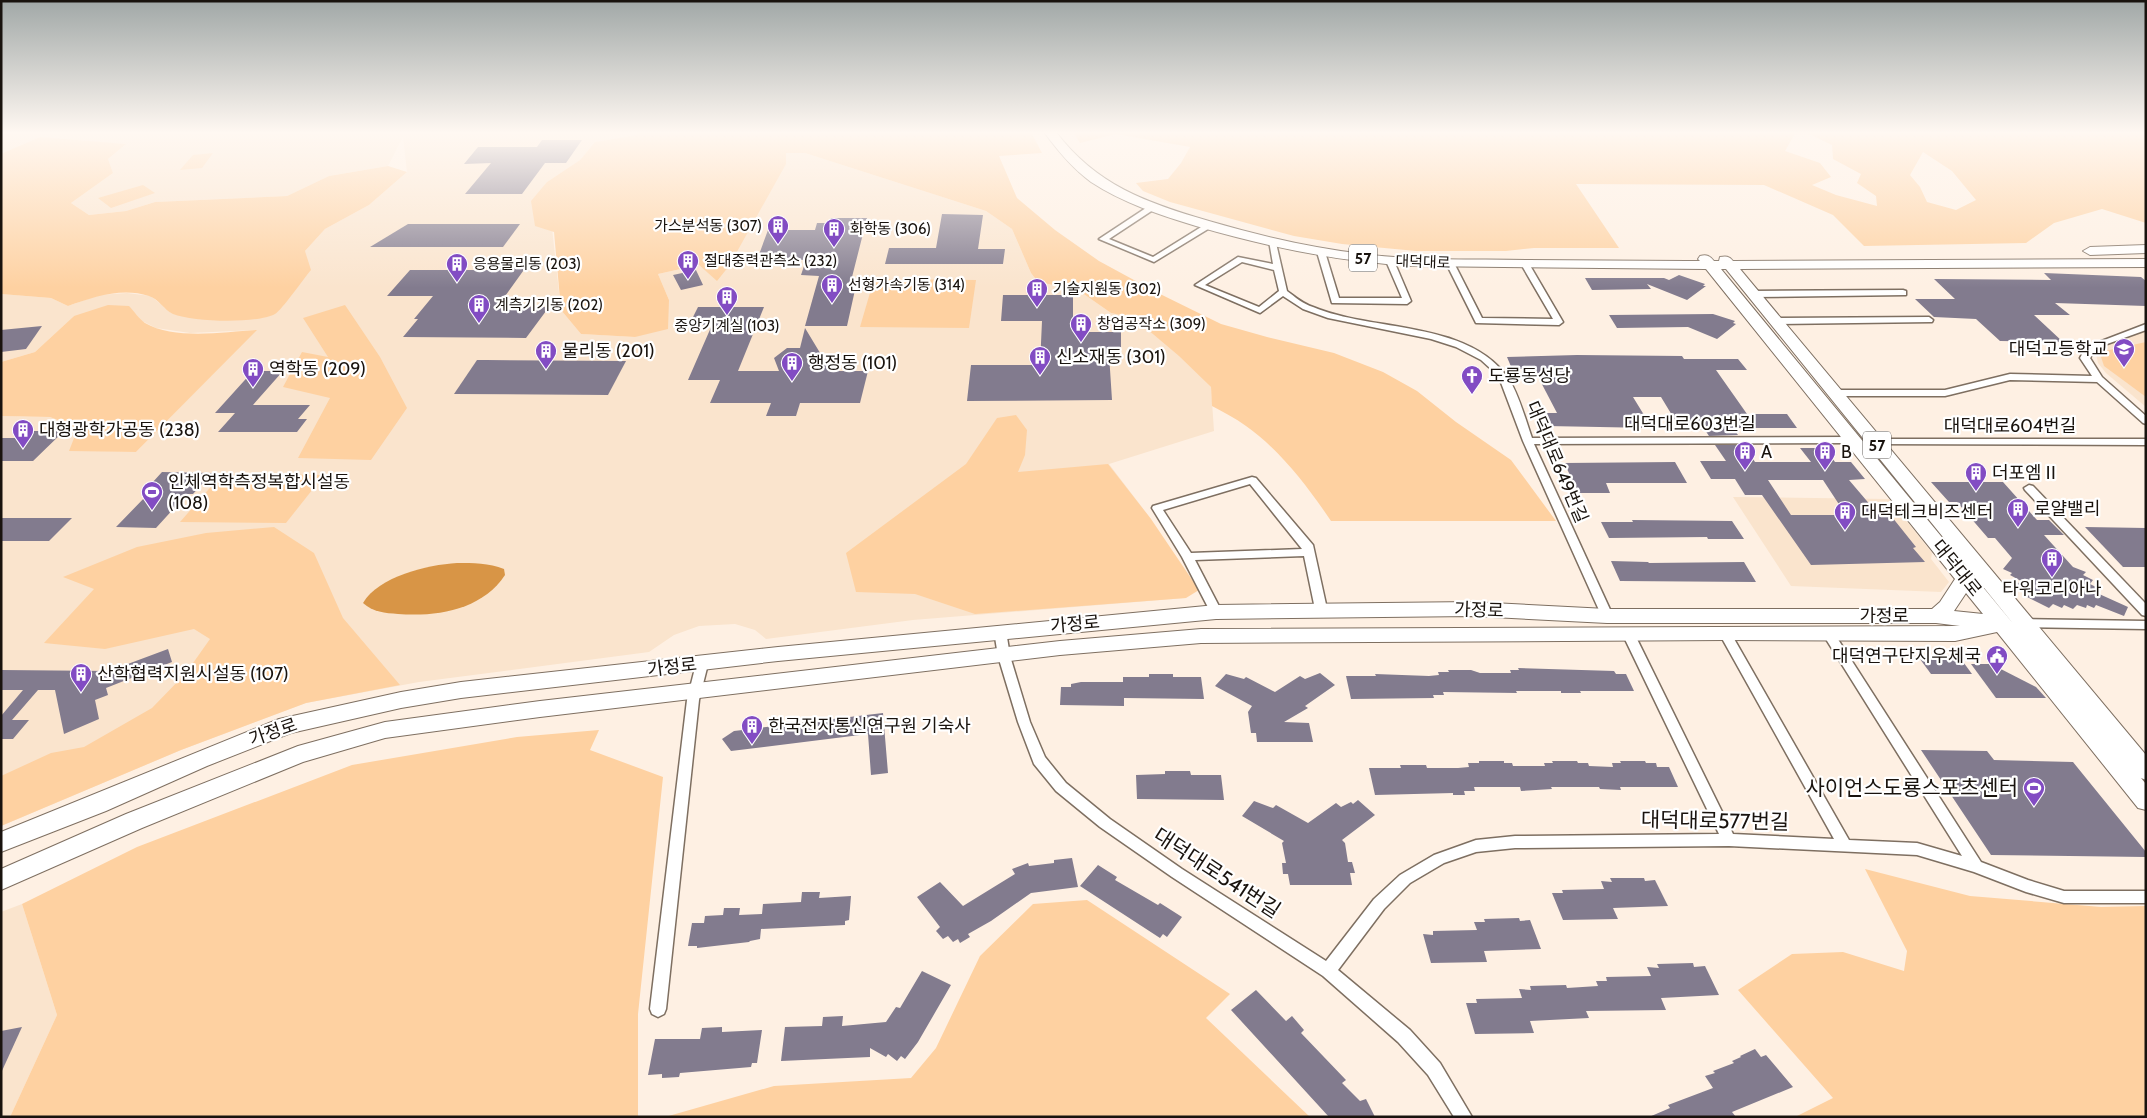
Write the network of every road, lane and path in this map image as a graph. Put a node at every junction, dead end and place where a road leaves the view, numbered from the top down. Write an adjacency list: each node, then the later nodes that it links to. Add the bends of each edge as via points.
1 (1104, 184): 3 (main road, 대덕대로 / 57)
2 (1118, 184): 9 (main road, 대덕대로 / 57, via 1179,212 1288,241 1365,253 1419,257)
3 (1152, 208): 4 (main road, 대덕대로 / 57); 4 (street, via 1103,239 1154,260)
4 (1209, 226): 5 (main road, 대덕대로 / 57)
5 (1272, 243): 7 (main road, 대덕대로 / 57); 13 (street)
6 (2146, 249): 9 (main road)
7 (1321, 252): 8 (main road, 대덕대로 / 57); 17 (street)
8 (1390, 261): 10 (main road, 대덕대로 / 57); 17 (street, via 1407,301)
9 (1717, 262): 11 (main road, 대덕대로 / 57); 12 (main road); 16 (main road, 대덕대로 / 57); 25 (main road, 대덕대로 / 57)
10 (1450, 263): 11 (main road, 대덕대로 / 57); 11 (street, via 1479,321 1559,322)
11 (1525, 264)
12 (2144, 264)
13 (1277, 268): 14 (street); 14 (street, via 1241,259 1198,285 1260,310)
14 (1284, 292): 18 (street, 대덕대로649번길)
15 (1903, 293): 16 (street)
16 (1753, 294): 20 (main road, 대덕대로 / 57)
17 (1335, 300): 18 (street)
18 (1316, 310): 26 (street, 대덕대로649번길, via 1442,338 1486,358 1505,380)
19 (1929, 320): 20 (street)
20 (1775, 321): 23 (main road, 대덕대로 / 57)
21 (2146, 327): 22 (street, via 2100,342 2089,349 2087,363)
22 (2098, 380): 23 (street, via 2010,378 1945,393); 24 (street)
23 (1835, 393): 27 (main road, 대덕대로 / 57)
24 (2146, 421)
25 (1852, 440): 26 (street, 대덕대로603번길); 32 (main road, 대덕대로 / 57)
26 (1528, 441): 36 (street, 대덕대로649번길)
27 (1874, 442): 28 (street, 대덕대로604번길); 38 (main road, 대덕대로 / 57)
28 (2146, 442)
29 (2029, 488): 35 (street)
30 (1309, 552): 31 (street); 31 (street, via 1307,545 1252,480 1157,508); 33 (street)
31 (1188, 557): 34 (street)
32 (1966, 578): 37 (main road, via 1947,607); 38 (main road, 대덕대로 / 57)
33 (1321, 609): 34 (main road, 가정로); 36 (main road, 가정로, via 1473,609)
34 (1216, 612): 40 (main road, 가정로)
35 (2146, 612)
36 (1607, 616): 37 (main road, 가정로)
37 (1936, 616): 38 (main road, 가정로)
38 (2013, 623): 39 (street); 43 (main road, 가정로, via 1955,634); 47 (main road, 대덕대로 / 57); 48 (main road, 대덕대로 / 57)
39 (2146, 624)
40 (1000, 631): 44 (street, 대덕대로541번길); 45 (main road, 가정로)
41 (1628, 633): 42 (main road, 가정로); 44 (main road, 가정로, via 1201,636); 49 (street)
42 (1725, 633): 43 (main road, 가정로); 51 (street)
43 (1828, 633): 52 (street)
44 (1004, 656): 46 (main road, 가정로); 55 (street, 대덕대로541번길, via 1039,760 1061,787 1145,852)
45 (702, 664): 46 (street); 50 (main road, 가정로, via 460,690 287,725)
46 (695, 692): 53 (main road, 가정로, via 385,730 298,755 134,821); 56 (street)
47 (2146, 771)
48 (2146, 801)
49 (1729, 840): 51 (street, 대덕대로577번길); 55 (street, 대덕대로577번길, via 1515,842 1476,846 1438,859 1405,879 1379,904)
50 (1, 842)
51 (1845, 844): 52 (street, 대덕대로577번길, via 1917,849)
52 (1976, 866): 54 (street, 대덕대로577번길, via 2064,897)
53 (1, 880)
54 (2146, 897)
55 (1328, 971): 57 (street, 대덕대로541번길, via 1404,1036 1434,1069)
56 (658, 1009)
57 (1464, 1117)

